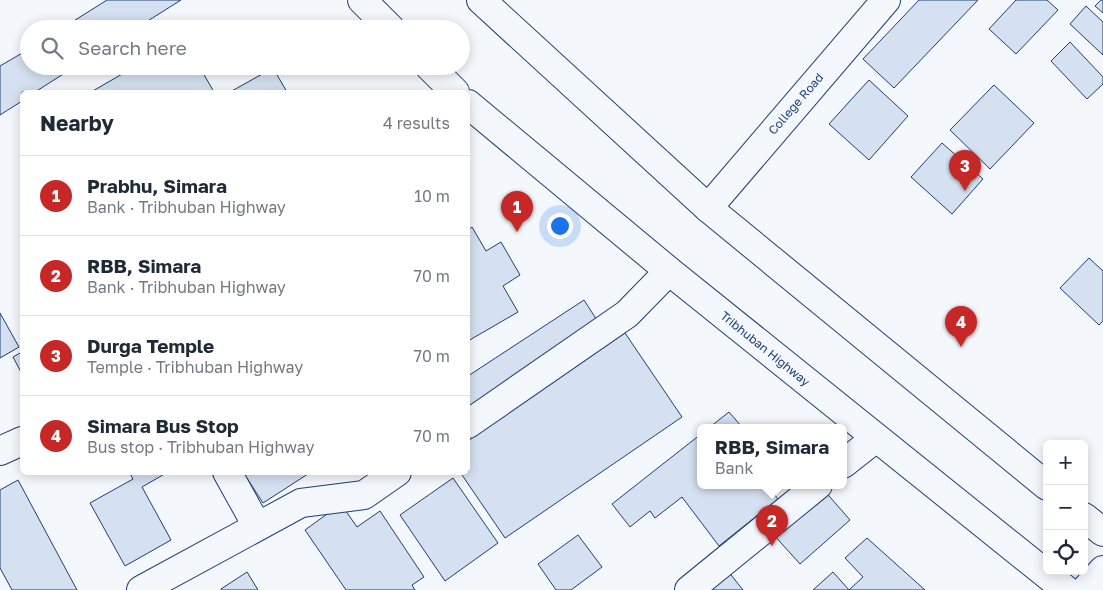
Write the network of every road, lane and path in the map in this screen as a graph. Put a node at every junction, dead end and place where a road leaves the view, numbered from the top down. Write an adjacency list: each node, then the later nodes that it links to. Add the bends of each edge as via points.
1 (362, 0): 4 (main road)
2 (481, 0): 8 (main road)
3 (886, 0): 8 (main road, College Road)
4 (382, 20)
5 (438, 75): 6 (main road)
6 (453, 90)
7 (470, 106): 9 (main road, Tribhuban Highway)
8 (708, 208): 17 (main road)
9 (669, 271): 10 (main road, via 627,314); 11 (main road, Tribhuban Highway)
10 (470, 423)
11 (876, 438): 14 (main road); 25 (main road, Tribhuban Highway)
12 (20, 442): 13 (main road)
13 (0, 451)
14 (847, 461)
15 (229, 475): 20 (main road)
16 (393, 475): 20 (main road, via 364,495 301,503)
17 (1046, 485)
18 (813, 489): 24 (main road)
19 (1088, 520): 21 (main road)
20 (257, 526): 23 (main road)
21 (1103, 532)
22 (1103, 570): 26 (main road)
23 (141, 590)
24 (689, 590)
25 (1066, 590)
26 (1085, 590)

